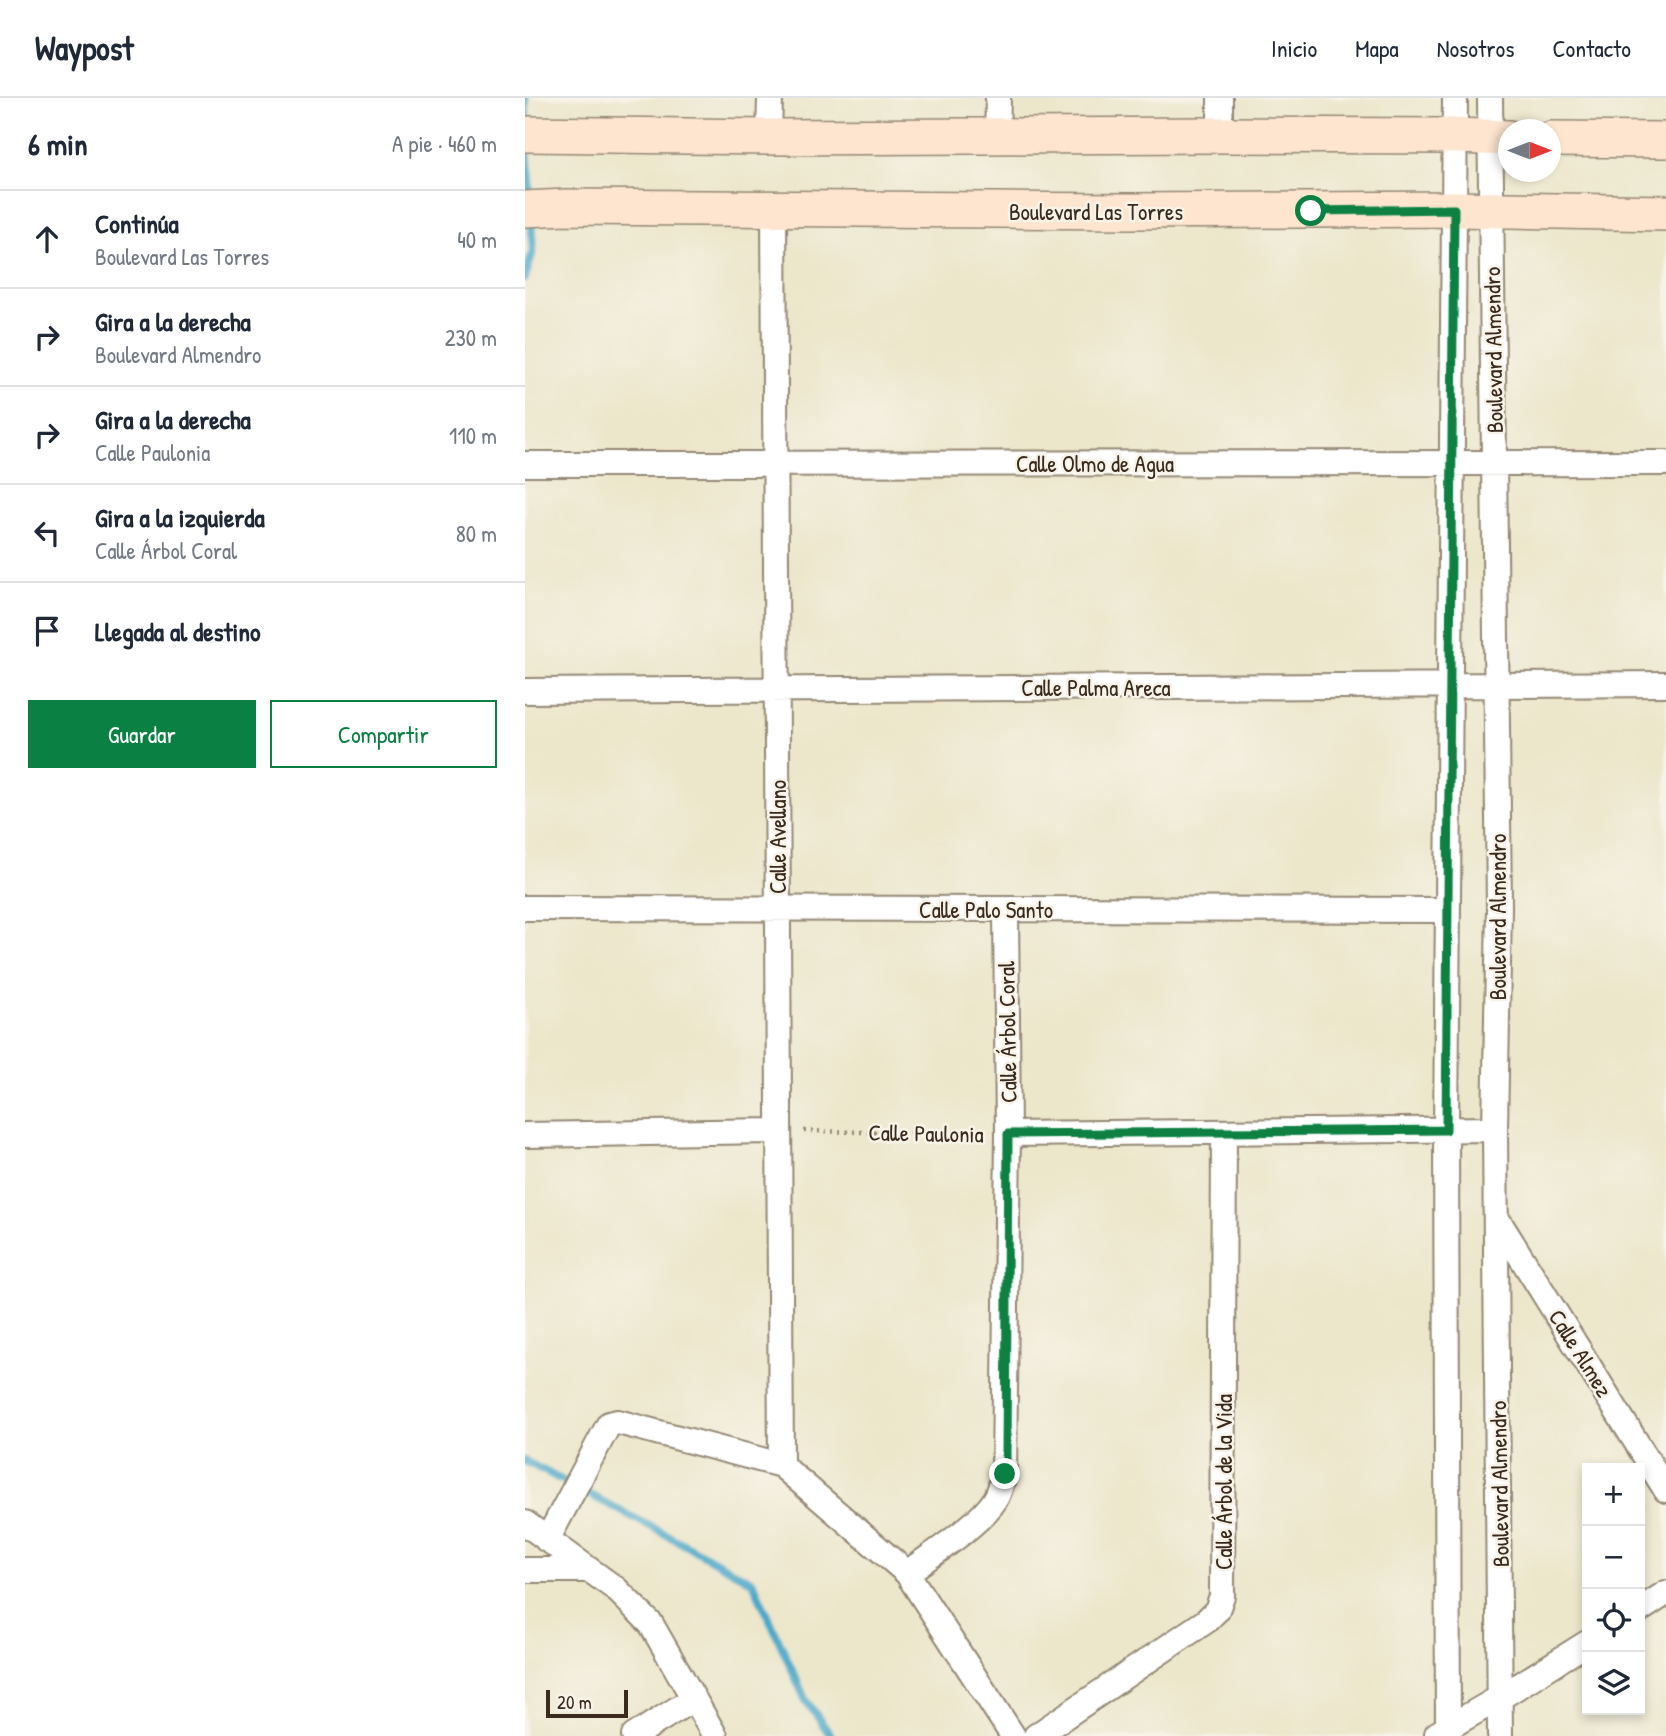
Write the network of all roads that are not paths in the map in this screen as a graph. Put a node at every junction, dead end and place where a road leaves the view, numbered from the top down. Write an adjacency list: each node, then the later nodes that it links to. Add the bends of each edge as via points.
1 (770, 98): 10 (street)
2 (998, 98): 11 (street)
3 (1220, 98): 8 (street)
4 (1455, 98): 9 (street, Boulevard Almendro)
5 (1490, 98): 7 (street, Boulevard Almendro)
6 (525, 134): 10 (main road)
7 (1498, 134)
8 (1220, 135): 9 (main road); 11 (main road)
9 (1455, 136): 12 (main road); 18 (street, Boulevard Almendro)
10 (769, 137): 11 (main road)
11 (997, 137)
12 (1498, 138)
13 (1561, 139): 14 (main road)
14 (1666, 140)
15 (1498, 147): 19 (street, Boulevard Almendro)
16 (525, 209): 17 (main road, Boulevard Las Torres)
17 (774, 209): 18 (main road, Boulevard Las Torres); 25 (street, Calle Avellano)
18 (1454, 209): 19 (main road, Boulevard Las Torres); 21 (street, Boulevard Almendro)
19 (1491, 211): 20 (main road, Boulevard Las Torres); 22 (street, Boulevard Almendro)
20 (1666, 214)
21 (1452, 463): 22 (street, Calle Olmo de Agua); 25 (street, Calle Olmo de Agua); 27 (street, Boulevard Almendro)
22 (1494, 463): 23 (street, Calle Olmo de Agua); 28 (street, Boulevard Almendro)
23 (1666, 463)
24 (525, 464): 25 (street, Calle Olmo de Agua)
25 (775, 464): 29 (street, Calle Avellano)
26 (1666, 684): 28 (street, Calle Palma Areca)
27 (1450, 685): 28 (street, Calle Palma Areca); 29 (street, Calle Palma Areca); 34 (street, Boulevard Almendro)
28 (1496, 685): 35 (street, Boulevard Almendro)
29 (776, 689): 30 (street, Calle Palma Areca); 32 (street, Calle Avellano)
30 (525, 691)
31 (525, 908): 32 (street, Calle Palo Santo)
32 (777, 908): 33 (street, Calle Palo Santo); 37 (street, Calle Avellano)
33 (1006, 909): 34 (street, Calle Palo Santo); 39 (street, Calle Árbol Coral)
34 (1448, 910): 36 (street, Boulevard Almendro)
35 (1495, 1129): 36 (street, Calle Paulonia); 41 (street, Boulevard Almendro)
36 (1446, 1130): 38 (street, Calle Paulonia); 54 (street, Boulevard Almendro)
37 (779, 1131): 40 (street); 42 (street, Calle Avellano)
38 (1224, 1132): 39 (street, Calle Paulonia); 58 (street, Calle Árbol de la Vida, via 1222,1596 1206,1621)
39 (1008, 1134): 48 (street, Calle Árbol Coral, via 1005,1474 987,1511)
40 (525, 1135)
41 (1496, 1217): 43 (street, Calle Almez); 52 (street, Boulevard Almendro)
42 (781, 1465): 45 (street, via 618,1422 610,1424); 48 (street)
43 (1666, 1490)
44 (525, 1523): 45 (street)
45 (550, 1533): 47 (street)
46 (525, 1570): 47 (street)
47 (588, 1570): 53 (street, via 651,1625)
48 (907, 1573): 57 (street)
49 (1666, 1593): 50 (street)
50 (1645, 1607)
51 (1582, 1646): 52 (street)
52 (1501, 1697): 54 (street); 59 (street, Boulevard Almendro)
53 (693, 1699): 55 (street); 56 (street)
54 (1444, 1733)
55 (633, 1736)
56 (715, 1736)
57 (1013, 1736)
58 (1036, 1736)
59 (1500, 1736)

